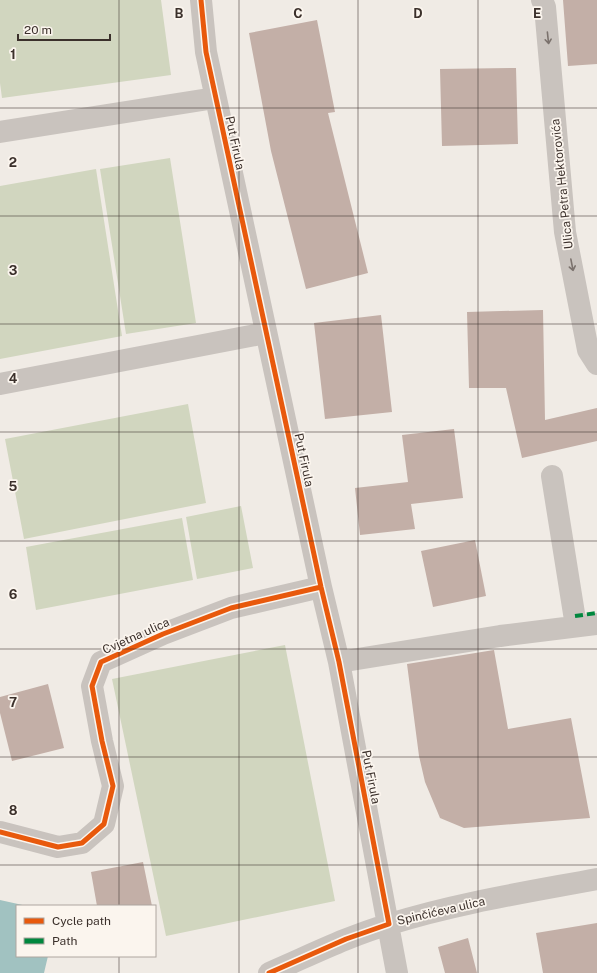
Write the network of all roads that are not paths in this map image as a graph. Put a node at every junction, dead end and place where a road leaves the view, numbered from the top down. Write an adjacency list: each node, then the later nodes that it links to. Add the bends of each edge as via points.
1 (201, 0): 3 (street, Put Firula, via 206,52)
2 (542, 0): 6 (street, Ulica Petra Hektorovića, one-way to 6, via 545,7 554,97 565,232 588,350)
3 (215, 98): 4 (street); 5 (street, Put Firula)
4 (0, 132)
5 (266, 333): 7 (street); 9 (street, Put Firula)
6 (597, 364)
7 (0, 384)
8 (552, 476): 10 (street)
9 (321, 587): 11 (street, Put Firula); 12 (street, Cvjetna ulica, via 232,608 163,634 101,662 92,686 113,786 104,824 82,843 58,847)
10 (587, 625): 11 (street)
11 (339, 662): 14 (street, Put Firula)
12 (0, 832)
13 (597, 879): 14 (street, Spinčićeva ulica, via 438,910)
14 (389, 924): 15 (street, Spinčićeva ulica, via 346,939); 16 (street, Put Firula)
15 (270, 973)
16 (397, 973)

